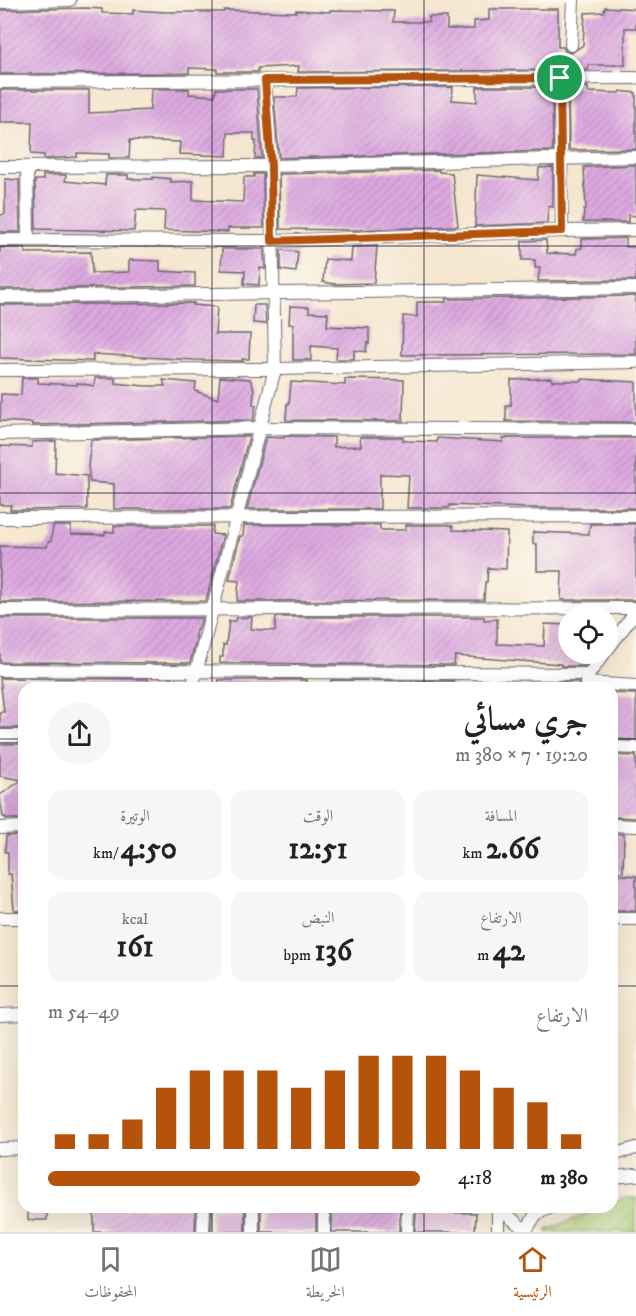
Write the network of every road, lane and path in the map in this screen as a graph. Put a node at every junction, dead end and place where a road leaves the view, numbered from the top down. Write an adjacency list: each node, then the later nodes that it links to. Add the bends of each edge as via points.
1 (70, 0): 3 (street)
2 (573, 0): 4 (street)
3 (0, 2)
4 (571, 45)
5 (560, 78): 6 (street); 7 (street); 9 (street)
6 (636, 78)
7 (265, 80): 8 (street); 12 (street)
8 (0, 82)
9 (561, 157): 10 (street); 12 (street); 15 (street)
10 (636, 157)
11 (27, 166): 12 (street); 13 (street); 17 (street)
12 (271, 166): 18 (street)
13 (0, 167)
14 (636, 230): 15 (street)
15 (562, 231): 18 (street)
16 (0, 240): 17 (street)
17 (28, 240): 18 (street)
18 (272, 241): 20 (street)
19 (636, 288): 20 (street)
20 (273, 293): 21 (street); 23 (street)
21 (0, 297)
22 (636, 362): 23 (street)
23 (275, 369): 24 (street); 25 (street)
24 (0, 370)
25 (259, 428): 26 (street); 27 (street); 29 (street)
26 (636, 430)
27 (0, 434)
28 (636, 516): 29 (street)
29 (236, 517): 30 (street); 31 (street)
30 (0, 518)
31 (212, 609): 32 (street); 33 (street); 37 (street)
32 (636, 609): 34 (street)
33 (0, 610)
34 (618, 635)
35 (598, 664): 39 (street)
36 (0, 670): 37 (street)
37 (196, 671): 38 (street); 39 (street)
38 (193, 682)
39 (587, 682)
40 (618, 685): 41 (street)
41 (636, 686)
42 (0, 736): 43 (street)
43 (18, 736)
44 (618, 747): 45 (street)
45 (636, 748)
46 (618, 825): 47 (street)
47 (636, 826)
48 (18, 827): 49 (street)
49 (0, 828)
50 (0, 918): 51 (street)
51 (18, 918)
52 (618, 919): 53 (street)
53 (636, 919)
54 (18, 1014): 55 (street)
55 (0, 1015)
56 (636, 1148): 59 (street)
57 (0, 1149): 58 (street)
58 (18, 1149)
59 (618, 1153)
60 (636, 1175): 61 (street)
61 (618, 1176)
62 (204, 1213): 70 (street)
63 (253, 1213): 71 (street)
64 (324, 1213): 72 (street)
65 (408, 1213): 73 (street)
66 (499, 1213): 74 (street)
67 (505, 1213): 69 (street)
68 (538, 1213): 69 (street)
69 (525, 1231)
70 (203, 1232)
71 (253, 1232)
72 (324, 1232)
73 (407, 1232)
74 (498, 1232)

